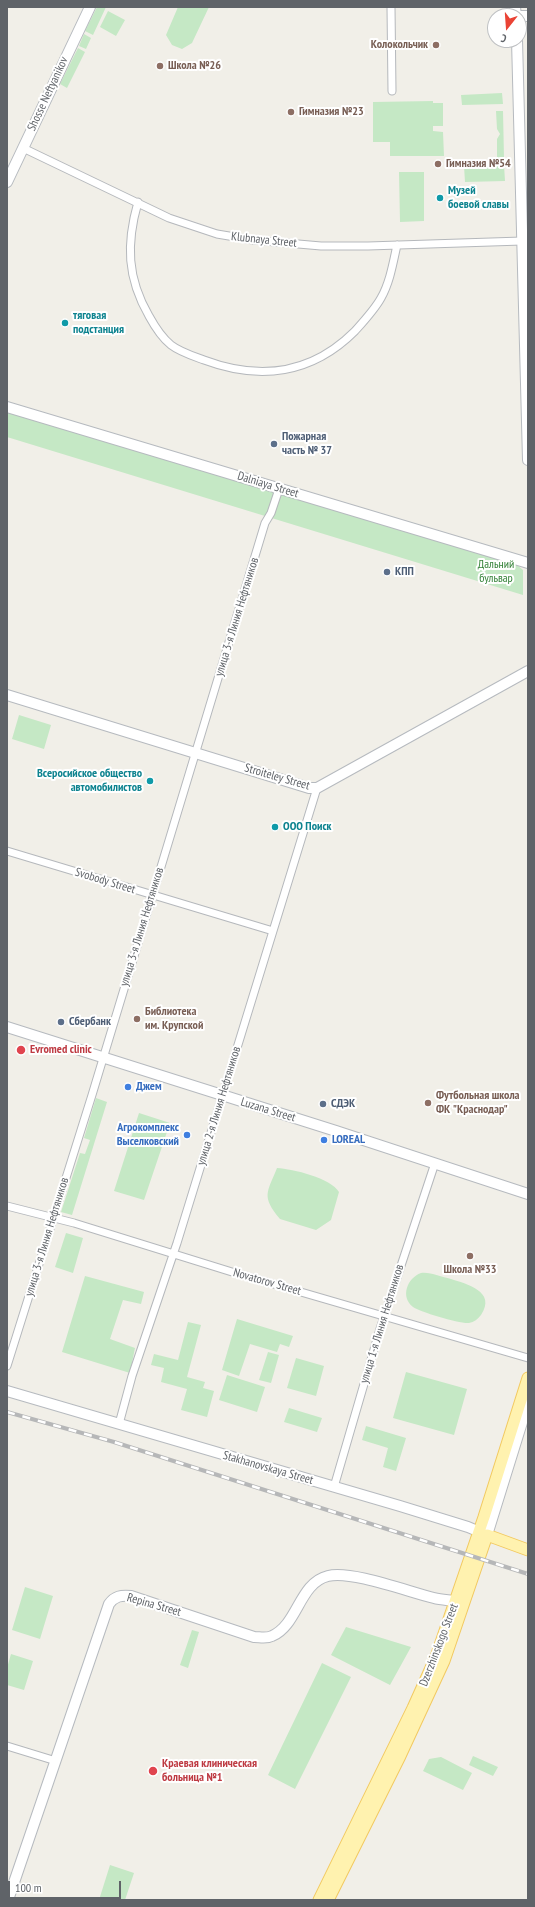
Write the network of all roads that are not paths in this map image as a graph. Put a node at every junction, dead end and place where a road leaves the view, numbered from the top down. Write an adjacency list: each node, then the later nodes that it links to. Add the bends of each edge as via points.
1 (90, 7): 5 (street, Shosse Neftyanikov)
2 (391, 7): 4 (street)
3 (516, 48): 8 (street)
4 (392, 91)
5 (23, 148): 6 (street, Shosse Neftyanikov); 7 (street, Klubnaya Street)
6 (7, 182)
7 (138, 202): 9 (street, Klubnaya Street, via 217,234 253,240 321,246); 9 (street, via 131,225 132,274 138,295 157,332 172,346 215,364 238,370 268,371 302,366 340,345 362,323 381,298)
8 (522, 241): 9 (street, Klubnaya Street); 10 (street)
9 (397, 245)
10 (526, 275): 12 (street)
11 (7, 407): 13 (street, Dalniaya Street)
12 (528, 460)
13 (279, 488): 14 (street, Dalniaya Street); 17 (street, улица 3-я Линия Нефтяников, via 265,523)
14 (528, 563)
15 (528, 671): 18 (street, Stroiteley Street)
16 (7, 695): 17 (street, Stroiteley Street)
17 (196, 753): 18 (street, Stroiteley Street, via 309,788); 20 (street, улица 3-я Линия Нефтяников)
18 (317, 788): 21 (street, улица 2-я Линия Нефтяников)
19 (7, 851): 20 (street, Svobody Street)
20 (152, 895): 21 (street, Svobody Street); 23 (street, улица 3-я Линия Нефтяников)
21 (272, 931): 24 (street, улица 2-я Линия Нефтяников)
22 (7, 1027): 23 (street, Luzana Street)
23 (103, 1057): 24 (street, Luzana Street); 28 (street, улица 3-я Линия Нефтяников)
24 (222, 1096): 25 (street, Luzana Street); 29 (street, улица 2-я Линия Нефтяников)
25 (435, 1163): 26 (street, Luzana Street); 30 (street, улица 1-я Линия Нефтяников)
26 (528, 1194)
27 (7, 1206): 28 (street, Novatorov Street)
28 (53, 1217): 29 (street, Novatorov Street); 32 (street, улица 3-я Линия Нефтяников)
29 (174, 1254): 30 (street, Novatorov Street); 36 (street, улица 2-я Линия Нефтяников, via 132,1376)
30 (384, 1317): 31 (street, Novatorov Street); 37 (street, улица 1-я Линия Нефтяников)
31 (528, 1358)
32 (7, 1366)
33 (528, 1378): 38 (main road, Dzerzhinskogo Street)
34 (7, 1391): 36 (street, Stakhanovskaya Street)
35 (528, 1403): 38 (street, Dzerzhinskogo Street)
36 (119, 1424): 37 (street, Stakhanovskaya Street)
37 (334, 1487): 38 (street, Stakhanovskaya Street)
38 (483, 1533): 39 (main road, Stakhanovskaya Street); 40 (main road, Dzerzhinskogo Street); 45 (main road, Dzerzhinskogo Street, via 444,1661)
39 (528, 1550)
40 (456, 1601): 42 (street, Repina Street, via 436,1599 349,1576 329,1575 311,1585 282,1628 271,1637 265,1638 254,1637 131,1596 113,1598 89,1659); 44 (main road, Dzerzhinskogo Street, via 436,1657 413,1708)
41 (7, 1746): 42 (street)
42 (56, 1761): 43 (street, Repina Street)
43 (8, 1900)
44 (319, 1900)
45 (328, 1900)

